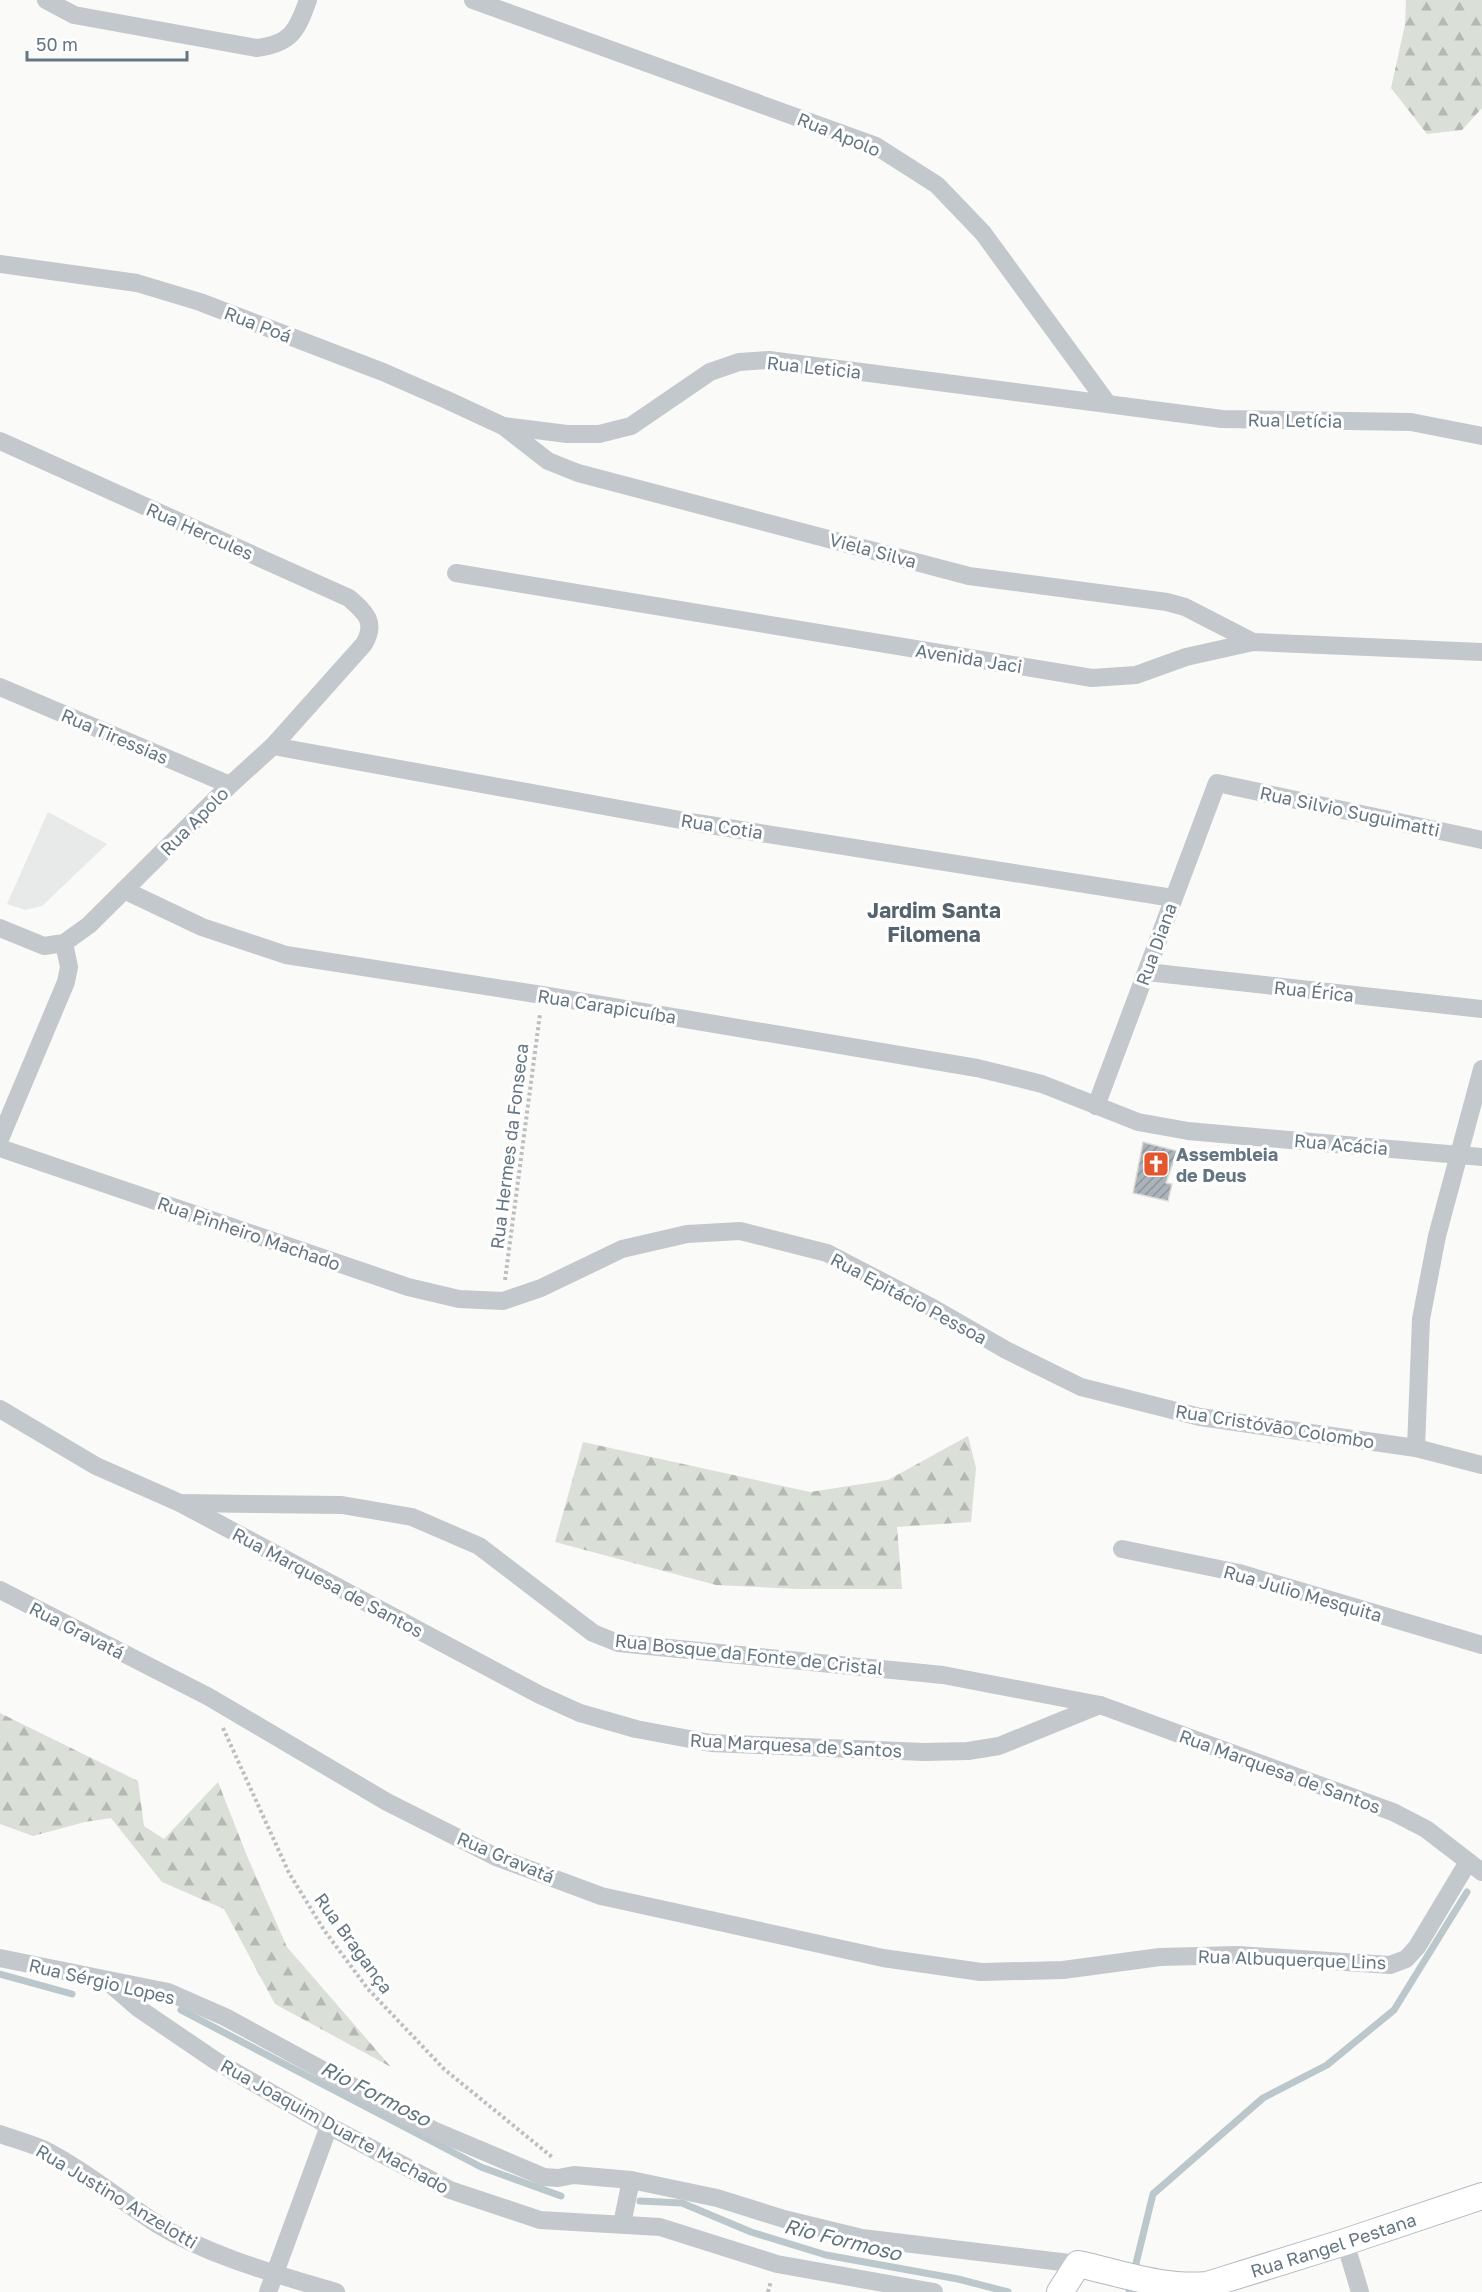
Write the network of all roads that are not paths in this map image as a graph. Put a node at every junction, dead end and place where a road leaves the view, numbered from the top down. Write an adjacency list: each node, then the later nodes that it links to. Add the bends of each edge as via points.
1 (46, 0): 2 (street, via 74,15 256,48 275,46 289,38)
2 (308, 0)
3 (473, 0): 5 (street, Rua Apolo, via 876,146 937,185 983,233)
4 (0, 264): 6 (street, Rua Poá, via 137,283 200,302 382,372)
5 (1108, 404): 6 (street, Rua Leticia, via 769,360 739,362 710,372 631,426 599,434); 7 (street, Rua Letícia, via 1222,419 1411,422)
6 (503, 426): 10 (street, Viela Silva, via 548,461 578,473 969,576 1167,602)
7 (1481, 431)
8 (0, 441): 11 (street, Rua Hercules, via 349,598 365,611 369,623 370,634)
9 (456, 573): 10 (street, Avenida Jaci, via 1092,678 1136,675 1186,657)
10 (1252, 642): 12 (street, Avenida Jaci)
11 (364, 644): 14 (street, Rua Apolo)
12 (1482, 652)
13 (0, 687): 16 (street, Rua Tiressias)
14 (273, 746): 16 (street, Rua Apolo); 19 (street, Rua Cotia, via 697,823)
15 (1217, 783): 17 (street, Rua Silvio Suguimatti); 19 (street, Rua Diana)
16 (230, 785): 18 (street, Rua Apolo)
17 (1482, 840)
18 (124, 890): 21 (street, Rua Apolo, via 89,925); 25 (street, Rua Carapicuíba, via 202,927 286,955 977,1068 1042,1084)
19 (1173, 898): 22 (street, Rua Diana)
20 (0, 928): 21 (street, via 44,946)
21 (64, 943): 26 (street, via 69,967 66,982)
22 (1147, 972): 23 (street, Rua Érica); 25 (street, Rua Diana)
23 (1482, 1009)
24 (1482, 1069): 28 (street)
25 (1095, 1106): 28 (street, Rua Acácia, via 1138,1122 1188,1131)
26 (0, 1139)
27 (0, 1148): 30 (street, Rua Pinheiro Machado, via 408,1287 459,1299)
28 (1459, 1154): 29 (street, Rua Acácia); 33 (street, via 1437,1236 1421,1319)
29 (1482, 1156)
30 (503, 1300): 31 (street, Rua Epitácio Pessoa, via 541,1288 622,1248 687,1234 740,1231 827,1253)
31 (1006, 1350): 33 (street, Rua Cristóvão Colombo, via 1081,1387 1200,1417)
32 (0, 1409): 35 (street, Rua Marquesa de Santos, via 96,1466)
33 (1416, 1448): 34 (street, Rua Cristóvão Colombo)
34 (1482, 1465)
35 (180, 1503): 39 (street, Rua Bosque da Fonte de Cristal, via 342,1505 412,1517 479,1546 593,1633 618,1643 943,1675); 39 (street, Rua Marquesa de Santos, via 540,1695 580,1713 636,1730 711,1743 968,1751 999,1746)
36 (1122, 1549): 38 (street, Rua Julio Mesquita, via 1250,1576)
37 (0, 1590): 42 (street, Rua Gravatá, via 209,1697 387,1802 496,1857 601,1896 883,1958 981,1972)
38 (1482, 1645)
39 (1100, 1705): 40 (street, Rua Marquesa de Santos, via 1393,1812 1426,1829)
40 (1475, 1867): 42 (street, Rua Albuquerque Lins, via 1417,1947 1406,1959 1390,1965 1238,1955 1160,1957)
41 (0, 1958): 43 (street, Rua Sérgio Lopes)
42 (1063, 1970)
43 (108, 1982): 44 (street, Rua Joaquim Duarte Machado, via 138,2008 216,2061); 46 (street, Rua Sérgio Lopes, via 168,1992 225,2017 433,2130 526,2171)
44 (329, 2126): 48 (street, Rua Joaquim Duarte Machado, via 450,2190 540,2220); 50 (street)
45 (0, 2134): 50 (street, Rua Justino Anzelotti, via 42,2149 196,2244)
46 (630, 2184): 48 (street); 51 (street, Rua Sérgio Lopes, via 717,2198 862,2238)
47 (1482, 2196): 49 (main road, Rua Rangel Pestana)
48 (623, 2220): 54 (street, Rua Joaquim Duarte Machado, via 675,2230 777,2264)
49 (1345, 2242): 51 (main road, Rua Rangel Pestana, via 1207,2285 1161,2283 1119,2273); 55 (street)
50 (276, 2274): 52 (street); 53 (street, Rua Justino Anzelotti)
51 (1069, 2277)
52 (268, 2292)
53 (336, 2292)
54 (934, 2292)
55 (1360, 2292)

